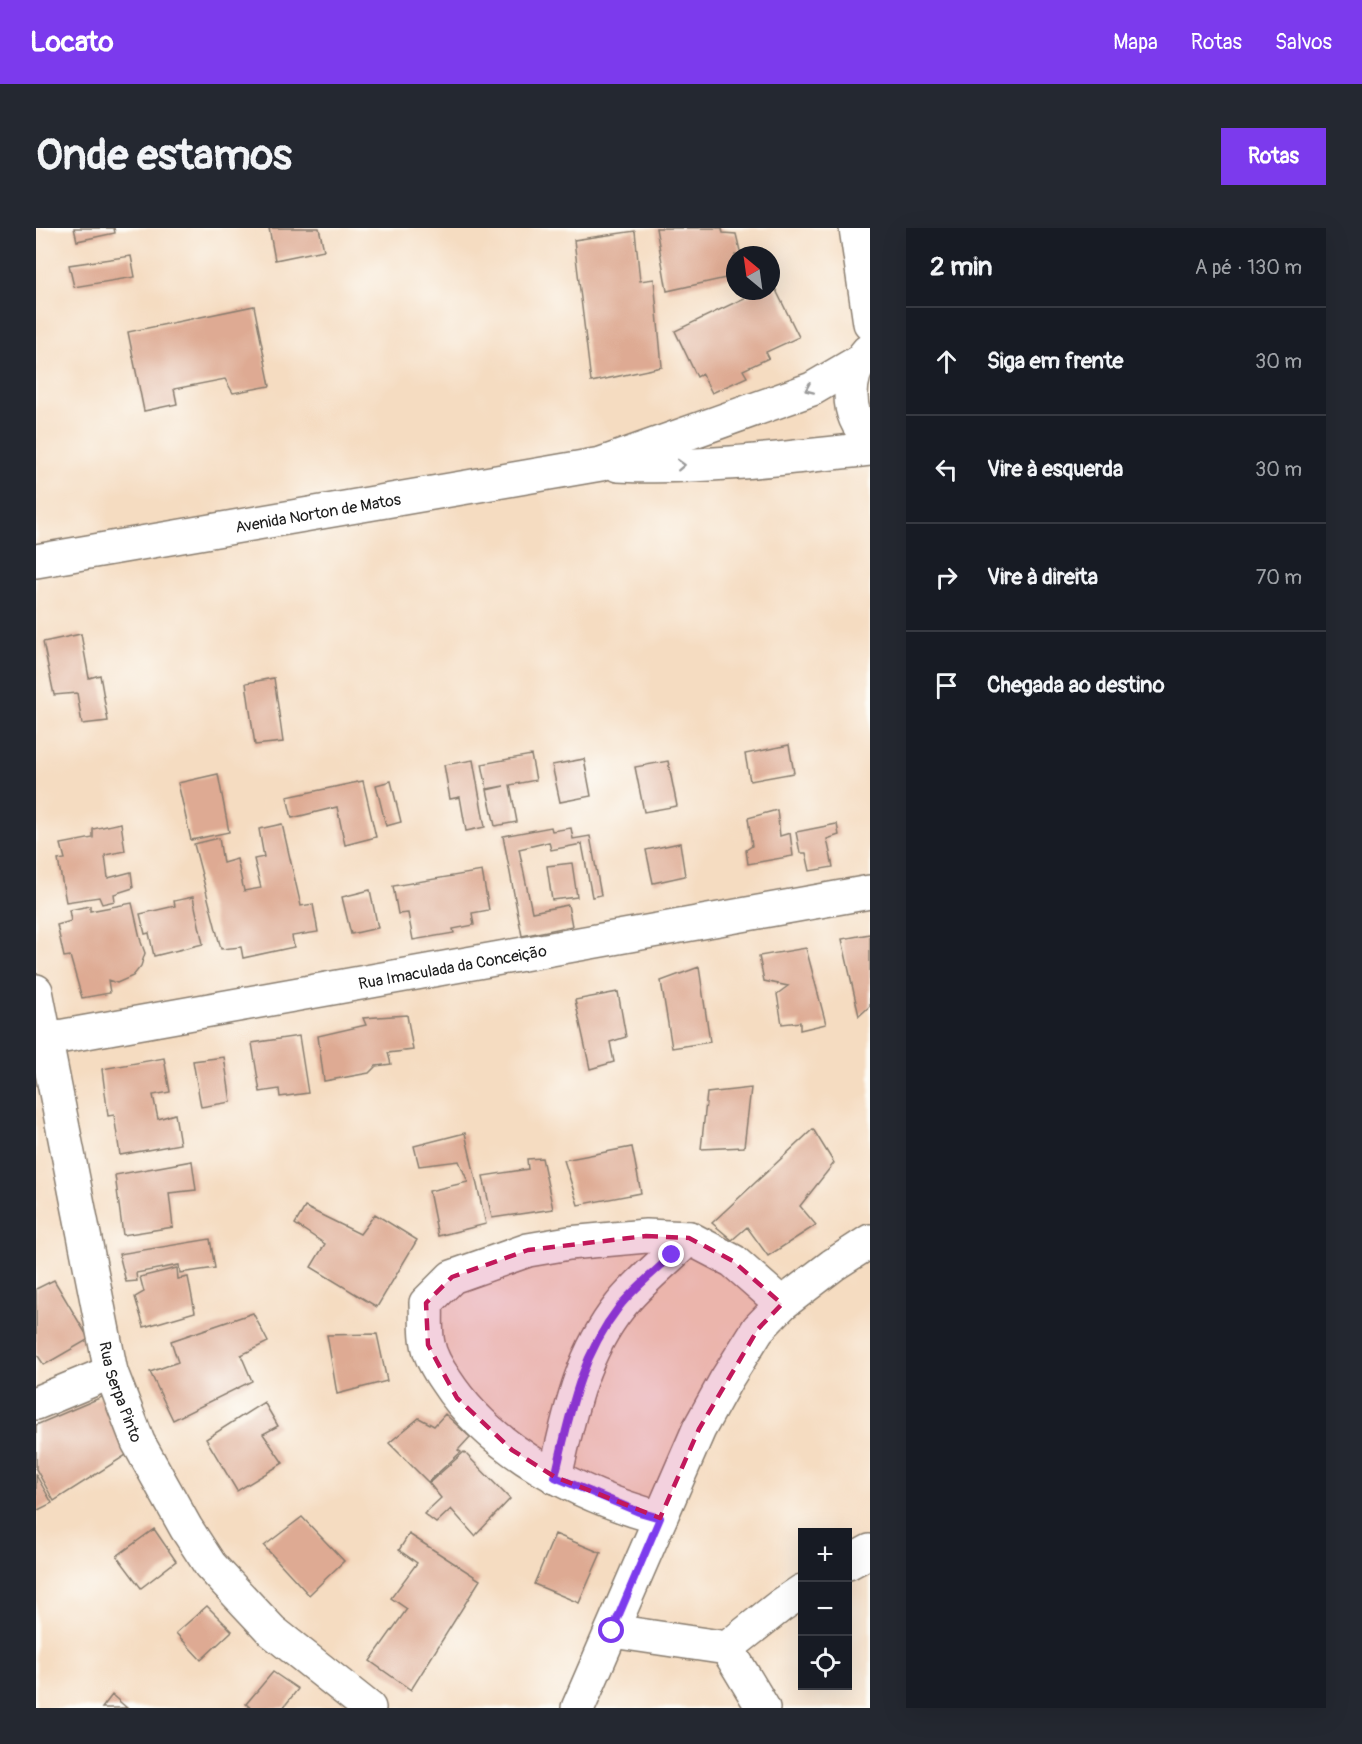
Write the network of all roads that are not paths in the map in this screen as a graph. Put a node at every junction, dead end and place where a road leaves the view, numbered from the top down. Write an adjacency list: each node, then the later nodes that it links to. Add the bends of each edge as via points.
1 (856, 228): 2 (street)
2 (870, 323)
3 (865, 355): 4 (street, via 851,384 852,409); 6 (street, Avenida Norton de Matos, one-way to 6, via 812,388)
4 (870, 438)
5 (870, 449): 6 (street, Avenida Norton de Matos, one-way to 5, via 720,463)
6 (601, 464): 7 (street, Avenida Norton de Matos)
7 (36, 561)
8 (870, 892): 10 (street, Rua Imaculada da Conceição)
9 (36, 991): 10 (street, Rua Serpa Pinto)
10 (40, 1040): 14 (street, Rua Serpa Pinto)
11 (689, 1238): 13 (street, via 733,1261); 16 (street, via 620,1305 593,1346 575,1391); 16 (street, via 646,1236 528,1250 452,1277 426,1303 428,1345 457,1398 512,1450)
12 (870, 1241): 13 (street)
13 (782, 1304): 17 (street, via 758,1329 726,1380 699,1429)
14 (111, 1372): 15 (street); 23 (street, Rua Serpa Pinto, via 138,1442 210,1565 273,1631)
15 (36, 1403)
16 (555, 1477): 17 (street)
17 (660, 1518): 21 (street)
18 (870, 1551): 19 (street)
19 (852, 1561)
20 (798, 1594): 22 (street)
21 (612, 1631): 22 (street); 24 (street)
22 (727, 1648): 25 (street)
23 (369, 1708)
24 (578, 1708)
25 (763, 1708)

